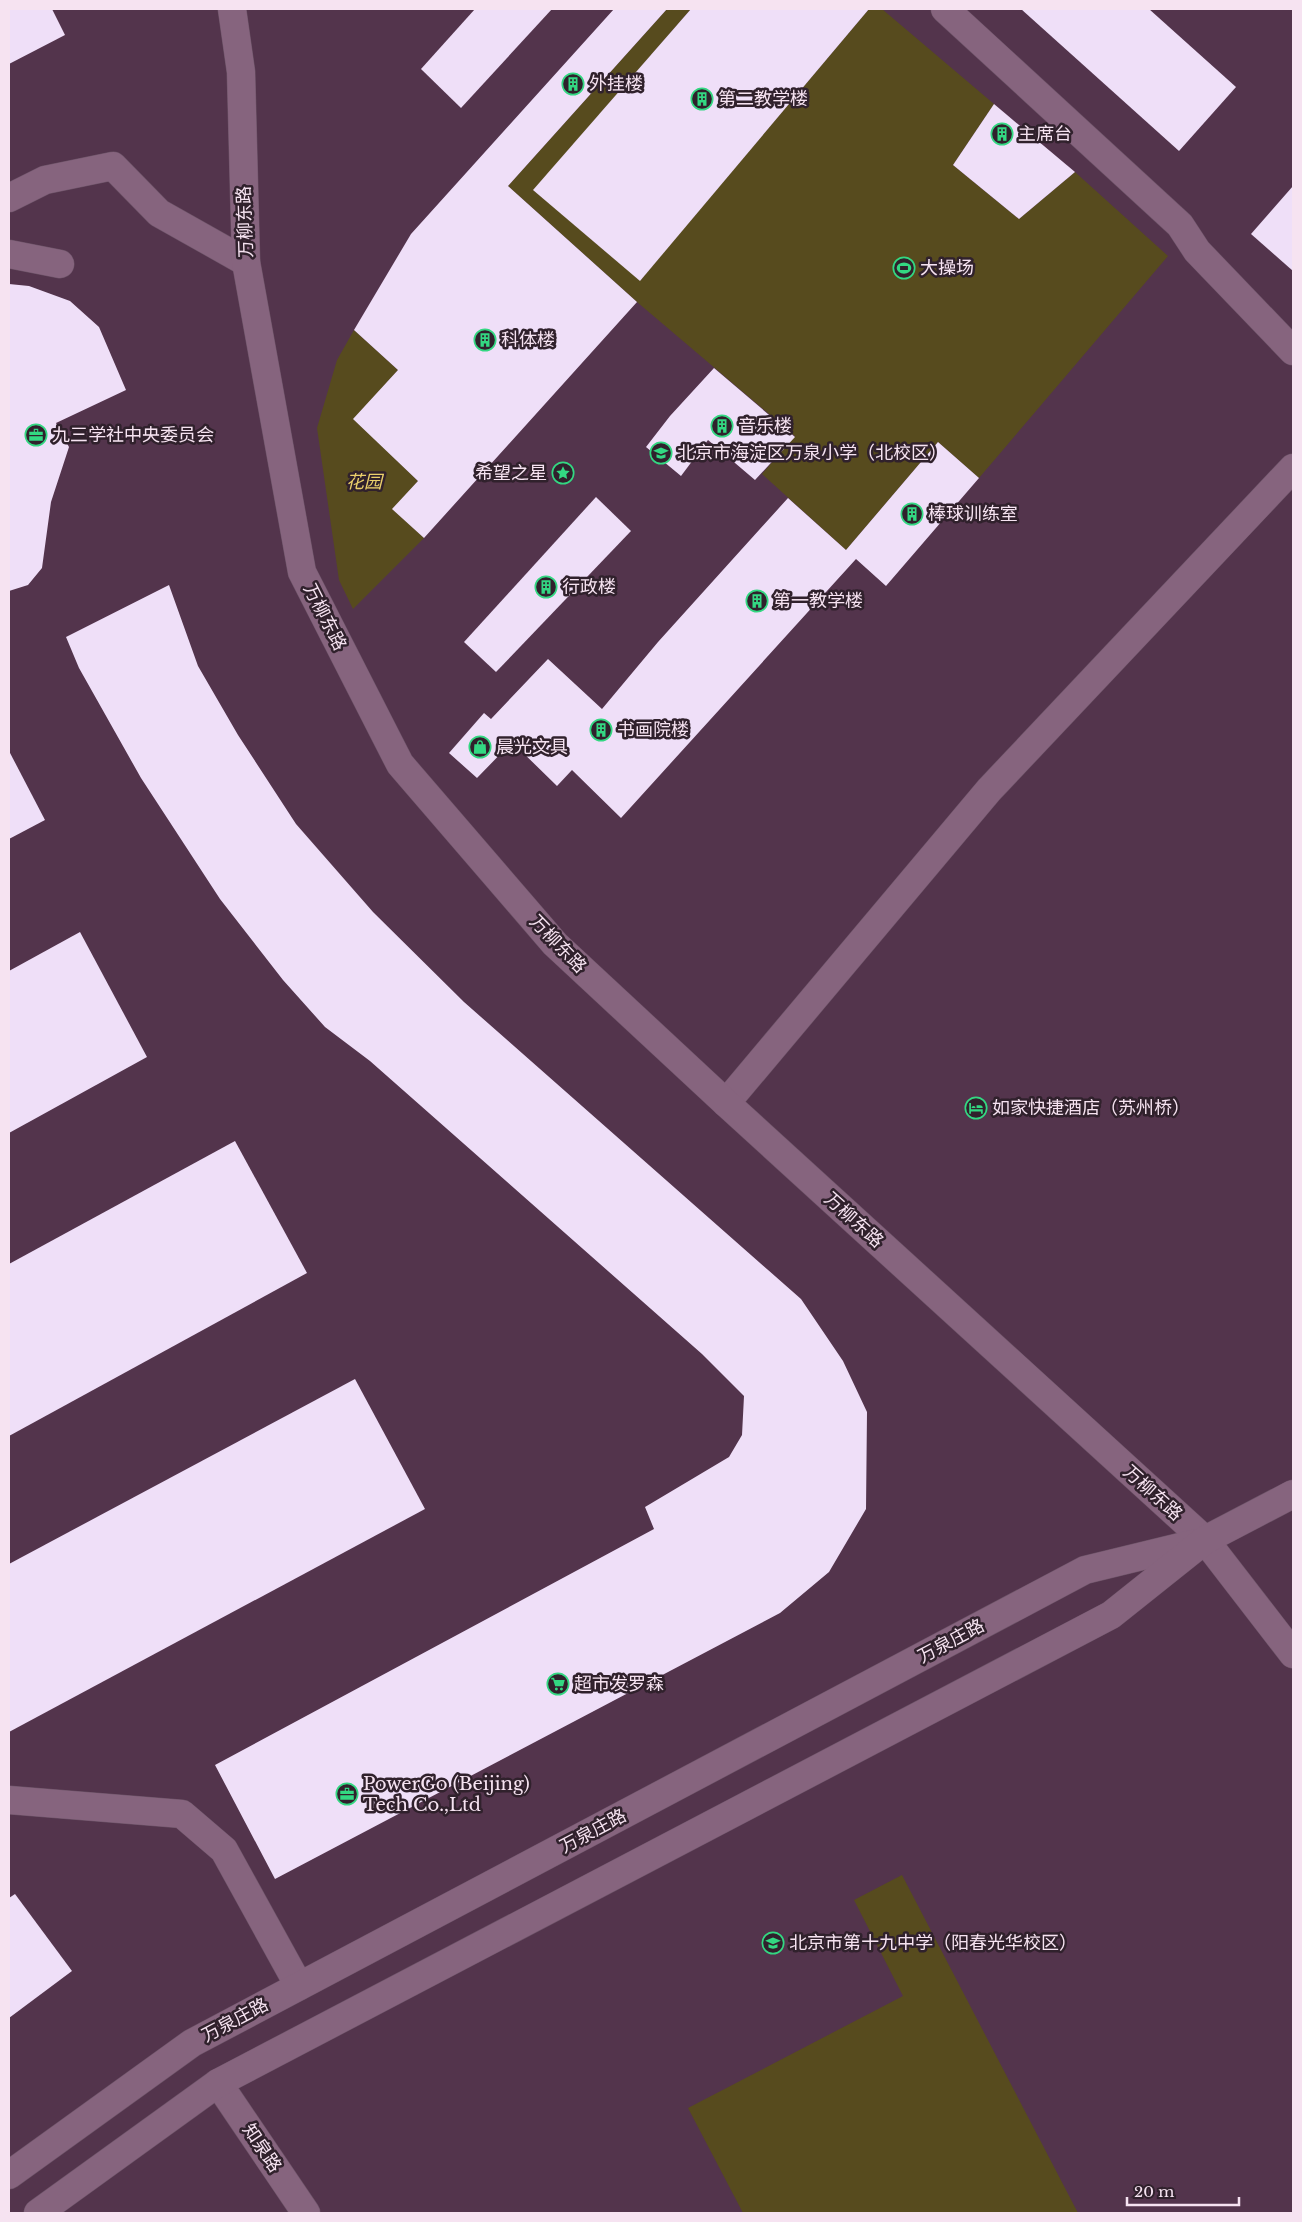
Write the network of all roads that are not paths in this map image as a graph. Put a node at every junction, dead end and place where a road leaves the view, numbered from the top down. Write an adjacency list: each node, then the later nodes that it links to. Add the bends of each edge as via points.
1 (232, 9): 5 (street, 万柳东路, via 241,72)
2 (945, 9): 7 (street, via 1180,225 1197,251)
3 (9, 198): 5 (street, via 45,180 113,166 159,212)
4 (9, 254): 6 (street)
5 (246, 262): 9 (street, 万柳东路, via 302,572 400,764 555,944)
6 (60, 264)
7 (1293, 351)
8 (1293, 468): 9 (street, via 989,790)
9 (726, 1103): 11 (street, 万柳东路)
10 (1293, 1494): 11 (street, 万泉庄路)
11 (1205, 1540): 12 (street, 万柳东路); 14 (street, 万泉庄路, via 1085,1570); 15 (street, 万泉庄路, via 1111,1615)
12 (1293, 1654)
13 (9, 1800): 14 (street, via 182,1814 224,1850)
14 (299, 1986): 16 (street, 万泉庄路, via 192,2043)
15 (218, 2083): 17 (street, 万泉庄路); 18 (street, 知泉路)
16 (9, 2175)
17 (38, 2213)
18 (306, 2213)

